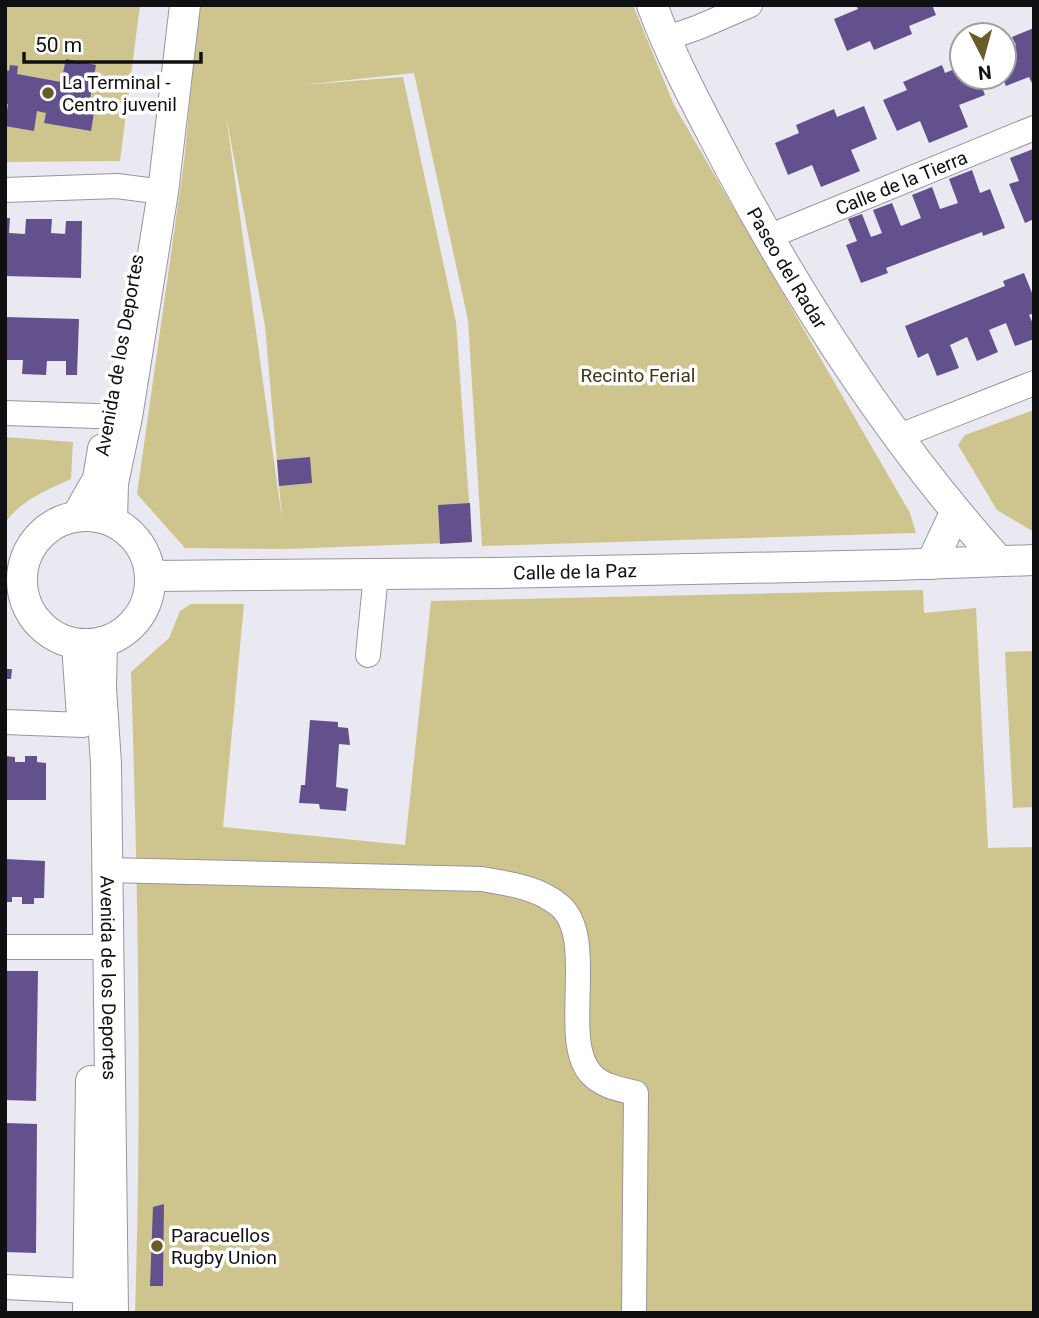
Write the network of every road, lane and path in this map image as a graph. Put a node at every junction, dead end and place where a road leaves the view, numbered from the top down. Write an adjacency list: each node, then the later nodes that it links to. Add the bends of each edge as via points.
1 (169, 5): 8 (street, Avenida de los Deportes)
2 (185, 5): 8 (street, Avenida de los Deportes)
3 (652, 5): 5 (street, Paseo del Radar)
4 (750, 5): 5 (street)
5 (664, 39): 9 (street, Paseo del Radar)
6 (1034, 128): 9 (street, Calle de la Tierra)
7 (5, 190): 8 (street, via 117,186)
8 (155, 191): 12 (street, Avenida de los Deportes)
9 (768, 237): 13 (street, Paseo del Radar)
10 (1034, 383): 13 (street)
11 (5, 413): 12 (street)
12 (118, 416): 15 (street, Avenida de los Deportes, via 98,479); 16 (street, Avenida de los Deportes)
13 (897, 436): 14 (street, Paseo del Radar)
14 (955, 513): 18 (street, Paseo del Radar); 20 (street)
15 (77, 516): 16 (street); 19 (street, via 41,533)
16 (112, 520): 22 (street, via 132,535 145,553)
17 (1034, 559): 18 (street)
18 (999, 561): 20 (street, Calle de la Paz)
19 (15, 562): 23 (street, via 21,578)
20 (931, 564): 21 (street, Calle de la Paz)
21 (376, 574): 22 (street, Calle de la Paz); 25 (street)
22 (151, 576): 24 (street, via 141,614 126,631)
23 (15, 597): 24 (street, via 50,634)
24 (90, 643): 27 (street, Avenida de los Deportes); 28 (street, Avenida de los Deportes, via 101,688)
25 (368, 655)
26 (5, 722): 27 (street)
27 (83, 725): 30 (street, Avenida de los Deportes)
28 (106, 870): 30 (street, Avenida de los Deportes); 33 (street, via 482,879 527,887 560,905 576,932 579,1052 590,1073 609,1087 636,1093)
29 (5, 947): 30 (street)
30 (100, 948): 32 (street, Avenida de los Deportes)
31 (5, 1287): 32 (street)
32 (101, 1303)
33 (635, 1313)

